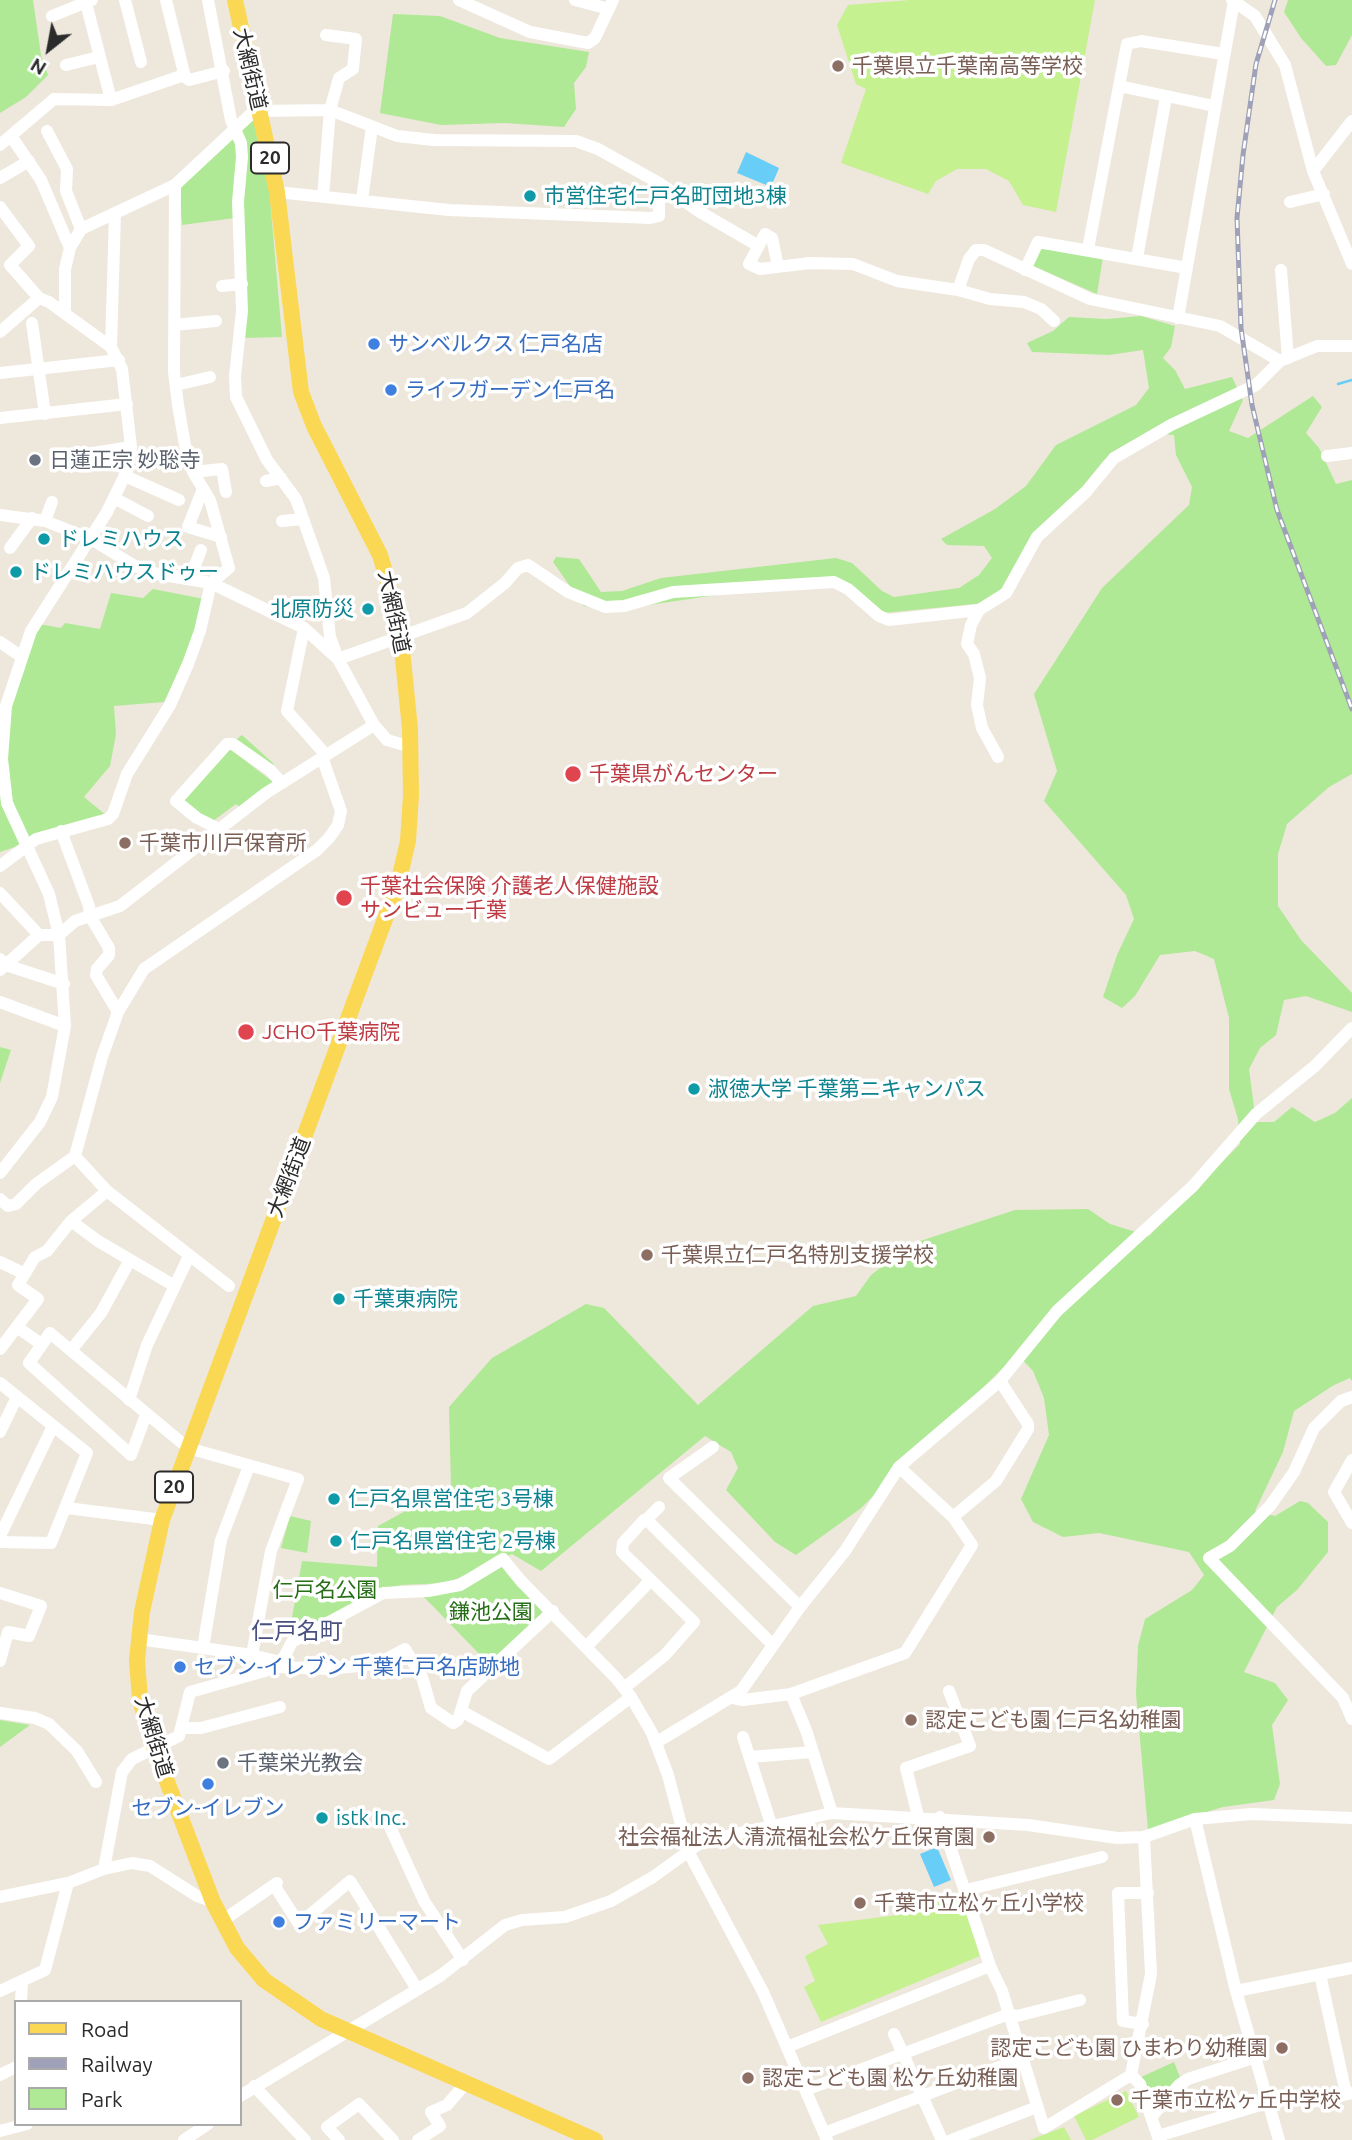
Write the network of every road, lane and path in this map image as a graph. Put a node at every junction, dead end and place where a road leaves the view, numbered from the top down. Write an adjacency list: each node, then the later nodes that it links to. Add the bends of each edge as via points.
1 (125, 0): 15 (street)
2 (166, 0): 18 (street)
3 (208, 0): 17 (street)
4 (235, 0): 23 (main road, 大網街道 / 20)
5 (575, 0): 9 (street)
6 (1233, 0): 13 (street); 32 (street, via 1255,16 1282,61)
7 (89, 1): 10 (street); 14 (street)
8 (462, 1): 9 (street, via 530,32 588,43)
9 (611, 4)
10 (64, 5): 11 (street)
11 (52, 16)
12 (326, 35): 24 (street, via 356,40 354,69 339,78)
13 (1223, 54): 19 (street, via 1130,42); 22 (street)
14 (99, 57): 16 (street); 21 (street)
15 (141, 62)
16 (66, 65)
17 (224, 71): 18 (street, via 189,79); 27 (street)
18 (184, 75): 21 (street)
19 (1119, 86): 20 (street); 46 (street)
20 (1166, 97): 22 (street); 47 (street)
21 (111, 100): 29 (street, via 54,99)
22 (1214, 106): 50 (street)
23 (260, 110): 24 (street); 27 (street); 36 (main road, 大網街道 / 20)
24 (330, 110): 26 (street); 38 (street)
25 (1352, 121): 32 (street)
26 (372, 127): 34 (street, via 397,136 433,140 576,141); 39 (street)
27 (236, 129): 35 (street); 53 (street, via 242,157 238,202)
28 (47, 131): 43 (street, via 67,169 66,191)
29 (10, 136): 30 (street); 31 (street)
30 (0, 145)
31 (29, 161): 33 (street); 45 (street)
32 (1313, 171): 37 (street)
33 (0, 178)
34 (659, 183): 39 (street, via 659,216 650,218 449,209); 44 (street)
35 (174, 185): 42 (street); 62 (street)
36 (277, 192): 38 (street); 101 (main road, 大網街道 / 20, via 302,392 314,426 380,555)
37 (1324, 194): 40 (street); 48 (street)
38 (323, 197): 39 (street)
39 (362, 200)
40 (1290, 202)
41 (0, 207): 56 (street, via 29,246 10,265)
42 (115, 214): 43 (street); 64 (street)
43 (81, 229): 45 (street)
44 (757, 245): 49 (street, via 765,234 772,238); 49 (street, via 749,264 760,269)
45 (70, 248): 57 (street)
46 (1088, 249): 47 (street); 51 (street, via 1038,242)
47 (1137, 258): 50 (street)
48 (1352, 264)
49 (778, 266): 55 (street, via 853,264 897,281)
50 (1187, 268): 58 (street)
51 (1025, 270): 55 (street, via 976,250); 58 (street, via 1090,299)
52 (1281, 270): 67 (street)
53 (242, 284): 54 (street); 81 (street, via 235,376 239,417)
54 (222, 286)
55 (958, 290): 60 (street, via 1024,302)
56 (38, 298): 57 (street); 63 (street)
57 (65, 313): 64 (street)
58 (1178, 318): 67 (street, via 1220,326)
59 (216, 321): 62 (street)
60 (1054, 321)
61 (32, 323): 68 (street)
62 (174, 325): 71 (street)
63 (1, 330)
64 (111, 346): 66 (street)
65 (1352, 346): 67 (street, via 1317,346)
66 (119, 360): 68 (street); 72 (street)
67 (1284, 360): 99 (street, via 1256,385 1114,458 1086,492 1037,537 1006,593)
68 (38, 368): 69 (street); 73 (street)
69 (0, 373)
70 (210, 377): 71 (street)
71 (176, 385): 79 (street)
72 (127, 404): 73 (street); 75 (street)
73 (46, 414): 74 (street)
74 (0, 418)
75 (131, 447): 78 (street, via 93,453 92,464); 80 (street)
76 (1352, 453): 77 (street)
77 (1327, 456)
78 (74, 466)
79 (194, 472): 83 (street); 84 (street, via 222,469)
80 (125, 475): 85 (street); 86 (street)
81 (281, 478): 82 (street); 91 (street)
82 (266, 481)
83 (203, 489): 93 (street); 93 (street, via 188,527)
84 (226, 492)
85 (114, 498): 89 (street); 94 (street, via 102,509)
86 (179, 500)
87 (52, 502): 90 (street)
88 (0, 515): 90 (street)
89 (148, 516)
90 (39, 519): 94 (street); 95 (street)
91 (303, 519): 92 (street); 104 (street, via 324,578 330,637)
92 (282, 521)
93 (221, 537): 98 (street, via 229,568)
94 (91, 539): 97 (street, via 135,566); 103 (street, via 38,618)
95 (10, 548)
96 (201, 550): 97 (street)
97 (190, 578): 98 (street)
98 (211, 583): 100 (street); 112 (street, via 188,664 170,705 127,774 113,814)
99 (979, 610): 101 (street, via 889,620 834,582 673,592 605,607 568,592 528,565 518,568 467,613); 109 (street, via 967,644 980,678 977,705 982,728)
100 (304, 628): 104 (street); 108 (street, via 287,711)
101 (401, 635): 104 (street); 107 (main road, 大網街道 / 20)
102 (0, 642): 103 (street)
103 (22, 657): 105 (street)
104 (338, 659): 106 (street)
105 (3, 704): 113 (street, via 7,803)
106 (374, 725): 107 (street, via 387,740); 108 (street)
107 (411, 747): 150 (main road, 大網街道 / 20, via 408,841 398,884)
108 (324, 756): 110 (street); 122 (street, via 341,811 329,838 144,969)
109 (998, 757)
110 (282, 783): 111 (street); 111 (street, via 270,770 227,744 176,801)
111 (221, 830): 116 (street, via 120,906)
112 (61, 831): 113 (street); 116 (street)
113 (25, 846): 114 (street); 118 (street, via 49,894)
114 (0, 866)
115 (0, 893): 117 (street)
116 (90, 916): 118 (street); 122 (street, via 109,948 96,975)
117 (39, 934): 118 (street); 119 (street)
118 (59, 935): 120 (street)
119 (2, 965): 120 (street)
120 (64, 984): 123 (street)
121 (0, 1002): 123 (street)
122 (118, 1012): 125 (street)
123 (65, 1026): 126 (street, via 52,1097 40,1122)
124 (1352, 1028): 140 (street, via 1315,1066 1256,1114 1193,1186 1057,1311)
125 (75, 1156): 127 (street); 128 (street, via 16,1204 8,1206)
126 (0, 1173)
127 (107, 1191): 129 (street); 130 (street)
128 (0, 1199)
129 (71, 1221): 131 (street); 133 (street, via 47,1251 35,1257)
130 (189, 1256): 134 (street); 135 (street)
131 (130, 1260): 134 (street); 139 (street)
132 (0, 1262): 133 (street)
133 (25, 1274): 136 (street, via 18,1285 37,1299)
134 (173, 1285): 145 (street)
135 (229, 1286)
136 (17, 1327): 137 (street); 138 (street)
137 (41, 1344): 139 (street, via 50,1332); 146 (street, via 29,1363 131,1455)
138 (0, 1349)
139 (72, 1349): 145 (street)
140 (1000, 1381): 153 (street); 156 (street, via 1028,1429 996,1481)
141 (0, 1383): 143 (street)
142 (1352, 1387): 144 (street)
143 (17, 1397): 147 (street); 148 (street)
144 (1346, 1399): 179 (street, via 1314,1428 1294,1472 1270,1506 1230,1546 1209,1558 1343,1698)
145 (129, 1400): 146 (street)
146 (146, 1415): 150 (street)
147 (53, 1426): 155 (street, via 87,1453); 160 (street)
148 (0, 1432)
149 (713, 1447): 163 (street, via 664,1481)
150 (188, 1448): 152 (street); 157 (main road, 大網街道 / 20)
151 (1352, 1460): 159 (street, via 1334,1492)
152 (249, 1466): 168 (street, via 221,1539); 169 (street, via 298,1479 271,1551)
153 (899, 1467): 156 (street); 163 (street, via 845,1551)
154 (659, 1507): 158 (street)
155 (67, 1508): 157 (street); 160 (street, via 51,1543)
156 (953, 1517): 174 (street, via 972,1545 905,1653)
157 (162, 1520): 165 (main road, 大網街道 / 20)
158 (646, 1520): 161 (street, via 621,1548); 166 (street)
159 (1352, 1523)
160 (0, 1539)
161 (651, 1580): 167 (street); 173 (street, via 694,1622)
162 (0, 1593): 170 (street, via 41,1606 29,1636 8,1632)
163 (800, 1606): 166 (street)
164 (553, 1611): 167 (street); 171 (street, via 503,1559 460,1585 383,1593 292,1642); 177 (street, via 467,1691)
165 (139, 1639): 168 (street); 183 (main road, 大網街道 / 20, via 140,1700)
166 (773, 1645): 175 (street)
167 (586, 1647): 173 (street)
168 (203, 1648): 169 (street)
169 (252, 1655): 171 (street)
170 (0, 1661)
171 (279, 1665): 177 (street, via 328,1669 377,1664 405,1649 422,1677 431,1708 453,1723); 180 (street, via 190,1692)
172 (949, 1691): 188 (street, via 970,1746 906,1768)
173 (628, 1692): 177 (street, via 549,1759); 182 (street)
174 (791, 1694): 175 (street); 184 (street)
175 (733, 1698): 182 (street)
176 (281, 1707): 180 (street, via 201,1728)
177 (461, 1711)
178 (0, 1713): 186 (street, via 49,1724 77,1751)
179 (1352, 1719)
180 (182, 1728): 183 (street, via 179,1736)
181 (743, 1737): 185 (street)
182 (656, 1742): 195 (street)
183 (155, 1750): 197 (street, via 131,1759 122,1772); 202 (main road, 大網街道 / 20)
184 (812, 1752): 185 (street); 187 (street)
185 (750, 1758): 192 (street)
186 (96, 1783)
187 (832, 1813): 188 (street); 192 (street)
188 (918, 1816): 189 (street)
189 (940, 1817): 194 (street, via 1117,1838); 199 (street)
190 (1352, 1818): 191 (street, via 1284,1813)
191 (1195, 1819): 194 (street); 211 (street)
192 (771, 1824): 195 (street, via 703,1840)
193 (390, 1827): 204 (street, via 424,1901)
194 (1144, 1837): 200 (street)
195 (688, 1851): 204 (street, via 602,1905 565,1917 505,1925); 218 (street)
196 (1101, 1857): 199 (street)
197 (104, 1869): 198 (street); 202 (street, via 137,1863)
198 (68, 1883): 201 (street); 208 (street, via 45,1970)
199 (966, 1891): 205 (street)
200 (1147, 1893): 215 (street, via 1150,1974); 215 (street, via 1118,1894 1123,2021)
201 (0, 1896)
202 (213, 1902): 203 (main road, 大網街道 / 20)
203 (222, 1921): 209 (street, via 275,1884 299,1924 350,1881); 216 (main road, 大網街道 / 20, via 264,1980 295,2004)
204 (463, 1960): 209 (street)
205 (990, 1966): 214 (street); 218 (street)
206 (1352, 1968): 207 (street)
207 (1320, 1974): 211 (street); 226 (street)
208 (22, 1983): 210 (street); 212 (street)
209 (417, 1989): 216 (street)
210 (0, 1991)
211 (1236, 1991): 221 (street)
212 (21, 2000)
213 (1080, 2000): 214 (street, via 1017,2016)
214 (1009, 2014): 219 (street); 220 (street)
215 (1143, 2024): 222 (street)
216 (345, 2030): 223 (main road, 大網街道 / 20); 224 (street)
217 (894, 2034): 219 (street)
218 (787, 2047): 225 (street)
219 (903, 2053): 225 (street); 228 (street)
220 (1023, 2058): 228 (street); 231 (street)
221 (1253, 2058): 230 (street); 232 (street, via 1188,2079)
222 (1131, 2076): 231 (street, via 1044,2128); 232 (street, via 1140,2084)
223 (466, 2083): 238 (main road, 大網街道 / 20); 244 (street, via 447,2105 431,2112 440,2126)
224 (254, 2086): 227 (street); 240 (street)
225 (806, 2090): 237 (street)
226 (1349, 2094): 229 (street)
227 (242, 2095)
228 (923, 2096): 237 (street); 245 (street)
229 (1312, 2102)
230 (1267, 2103): 239 (street); 247 (street)
231 (1037, 2107): 246 (street)
232 (1152, 2116): 239 (street)
233 (19, 2126): 235 (street)
234 (205, 2126): 236 (street)
235 (0, 2131)
236 (190, 2137): 241 (street)
237 (826, 2137)
238 (585, 2138)
239 (1159, 2138)
240 (300, 2139)
241 (209, 2140)
242 (340, 2140): 243 (street, via 327,2127 359,2104)
243 (393, 2140)
244 (418, 2140)
245 (942, 2140)
246 (951, 2140)
247 (1279, 2140)

